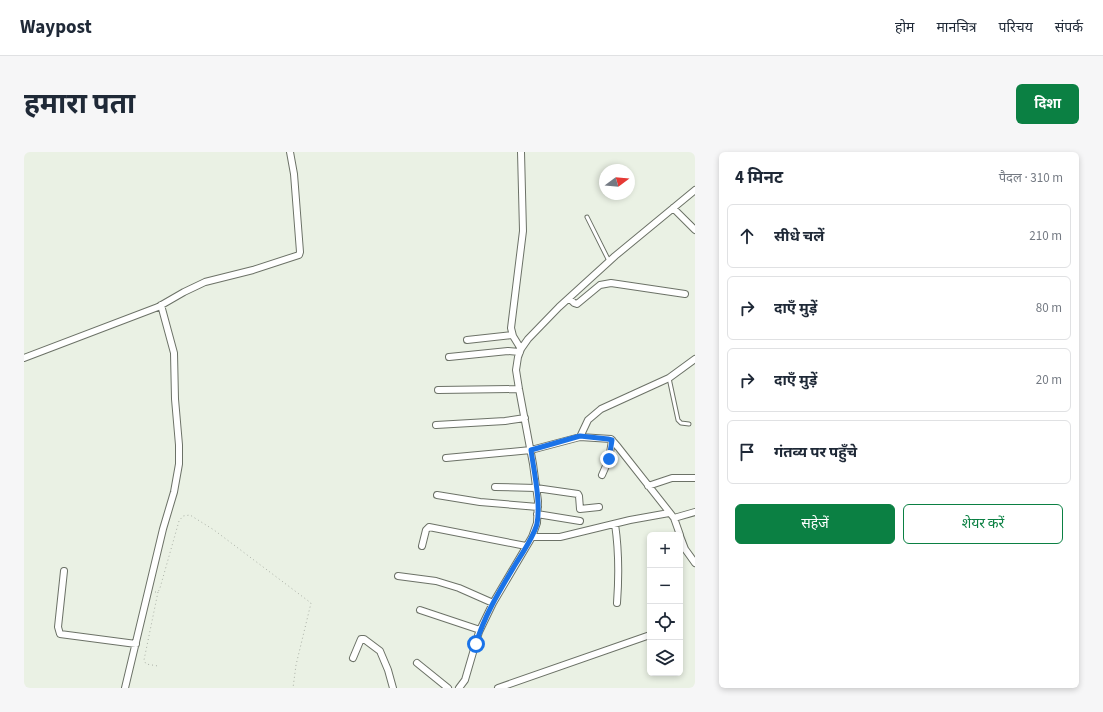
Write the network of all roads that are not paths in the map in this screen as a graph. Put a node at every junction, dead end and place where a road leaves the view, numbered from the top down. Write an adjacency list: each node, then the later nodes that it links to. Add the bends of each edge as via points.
1 (290, 152): 10 (street, via 300,254 253,270 205,282)
2 (521, 152): 11 (street, via 523,230)
3 (695, 190): 4 (street)
4 (673, 208): 6 (street); 7 (street)
5 (587, 217): 7 (lane)
6 (695, 230)
7 (609, 261): 9 (street)
8 (684, 294): 9 (street, via 611,283 600,285 577,304)
9 (569, 298): 13 (street)
10 (161, 305): 14 (street); 53 (street, via 174,353 179,464)
11 (512, 335): 12 (street); 13 (street)
12 (467, 340)
13 (520, 350): 15 (street); 18 (street, via 516,363)
14 (24, 358)
15 (449, 358)
16 (695, 359): 17 (street)
17 (669, 378): 21 (lane, via 678,420); 23 (street, via 602,409 588,420)
18 (519, 389): 19 (street); 20 (street)
19 (438, 390)
20 (525, 418): 22 (street); 25 (street)
21 (689, 424)
22 (436, 425)
23 (580, 436): 24 (street); 25 (street)
24 (612, 440): 27 (street, via 609,459); 29 (street)
25 (531, 450): 26 (street); 31 (street)
26 (446, 458)
27 (602, 475)
28 (695, 478): 29 (street, via 672,478)
29 (648, 486): 36 (street)
30 (495, 488): 31 (street)
31 (536, 488): 33 (street, via 579,494 580,509); 34 (street)
32 (437, 495): 34 (street)
33 (598, 507)
34 (537, 511): 38 (street); 41 (street, via 537,523)
35 (695, 512): 37 (street)
36 (669, 513): 37 (street); 39 (street)
37 (674, 518): 40 (street)
38 (580, 521)
39 (615, 524): 41 (street, via 560,537); 49 (street, via 619,566)
40 (679, 532)
41 (532, 537): 43 (street)
42 (422, 546): 43 (street, via 426,530 431,528)
43 (526, 546): 48 (street)
44 (683, 546): 45 (street)
45 (695, 563)
46 (64, 571): 53 (street, via 58,627 60,634)
47 (398, 576): 48 (street, via 442,583)
48 (494, 603): 51 (street)
49 (617, 603)
50 (420, 610): 51 (street)
51 (480, 630): 59 (street, via 465,680)
52 (647, 636): 60 (street)
53 (136, 644): 56 (street)
54 (353, 658): 57 (street, via 361,639 378,648)
55 (417, 663): 58 (street)
56 (125, 688)
57 (393, 688)
58 (448, 688)
59 (459, 688)
60 (498, 688)

